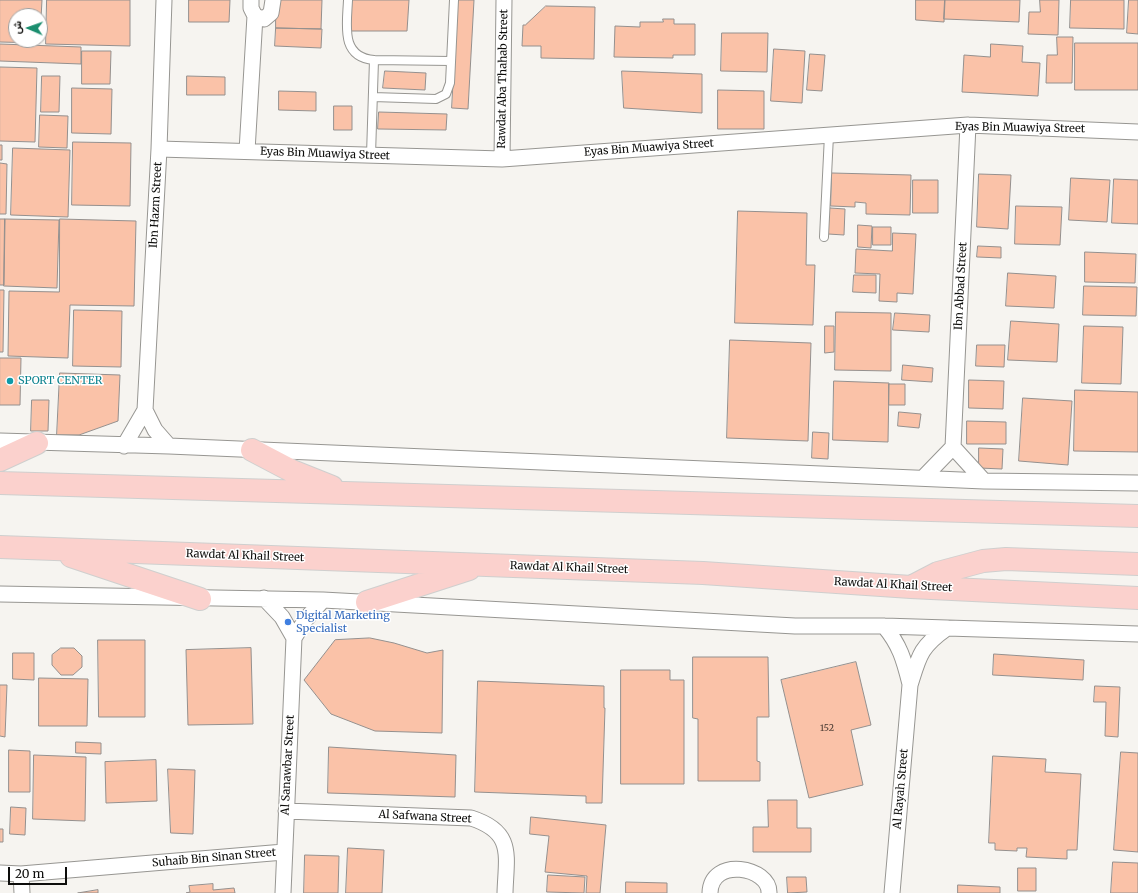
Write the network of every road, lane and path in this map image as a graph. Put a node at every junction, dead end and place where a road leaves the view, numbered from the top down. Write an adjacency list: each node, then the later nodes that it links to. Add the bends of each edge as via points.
1 (164, 0): 14 (street, Ibn Hazm Street)
2 (252, 0): 7 (street, via 251,8)
3 (273, 0): 7 (street, via 273,9 268,17 264,19)
4 (348, 0): 8 (lane, via 348,42 357,54)
5 (454, 0): 9 (lane)
6 (504, 0): 17 (street, Rawdat Aba Thahab Street)
7 (255, 16): 15 (street)
8 (374, 60): 9 (lane); 10 (lane)
9 (451, 61): 10 (lane, via 450,83 446,94 436,98)
10 (373, 97): 16 (lane)
11 (968, 125): 12 (street, Eyas Bin Muawiya Street); 13 (street, Eyas Bin Muawiya Street); 24 (street, Ibn Abbad Street)
12 (1138, 132)
13 (829, 135): 17 (street, Eyas Bin Muawiya Street); 18 (lane)
14 (159, 149): 15 (street, Eyas Bin Muawiya Street); 19 (street, Ibn Hazm Street)
15 (247, 151): 16 (street, Eyas Bin Muawiya Street)
16 (371, 155): 17 (street, Eyas Bin Muawiya Street)
17 (502, 159)
18 (824, 237)
19 (145, 410): 22 (street, Ibn Hazm Street); 23 (street)
20 (0, 441): 21 (street)
21 (37, 443): 22 (street); 26 (main road)
22 (124, 446): 23 (street)
23 (169, 446): 25 (street)
24 (953, 448): 27 (street); 28 (street)
25 (252, 450): 27 (street); 31 (main road, via 292,471)
26 (0, 460)
27 (923, 478): 28 (street)
28 (984, 481): 30 (street)
29 (0, 483): 31 (main road)
30 (1138, 483)
31 (346, 493): 32 (main road)
32 (1138, 516)
33 (0, 547): 34 (main road, Rawdat Al Khail Street)
34 (47, 548): 35 (main road, Rawdat Al Khail Street); 41 (main road)
35 (482, 564): 37 (main road, Rawdat Al Khail Street, via 703,573); 43 (main road)
36 (1138, 564): 37 (main road, via 1006,559 983,561 938,573)
37 (911, 587): 40 (main road, Rawdat Al Khail Street)
38 (0, 594): 41 (street)
39 (264, 598): 41 (street); 42 (street); 47 (street, via 282,617)
40 (1138, 598)
41 (200, 599)
42 (323, 600): 43 (street); 47 (street, Al Sanawbar Street)
43 (367, 602): 44 (street, via 795,626)
44 (884, 626): 45 (street); 48 (street, Al Rayah Street, via 901,651)
45 (947, 628): 46 (street); 48 (street, Al Rayah Street, via 930,640 919,656)
46 (1138, 634)
47 (294, 638): 49 (street, Al Sanawbar Street)
48 (910, 685): 58 (street, Al Rayah Street)
49 (286, 811): 50 (street, Al Sanawbar Street); 55 (street, Al Safwana Street, via 471,818 483,822 493,828 507,848)
50 (284, 852): 52 (street, Suhaib Bin Sinan Street); 54 (street, Al Sanawbar Street)
51 (0, 873): 52 (street, Suhaib Bin Sinan Street)
52 (22, 874): 53 (street)
53 (22, 893)
54 (283, 893)
55 (505, 893)
56 (710, 893): 57 (street, via 710,884 714,877 727,870 757,873 767,883)
57 (769, 893)
58 (892, 893)

